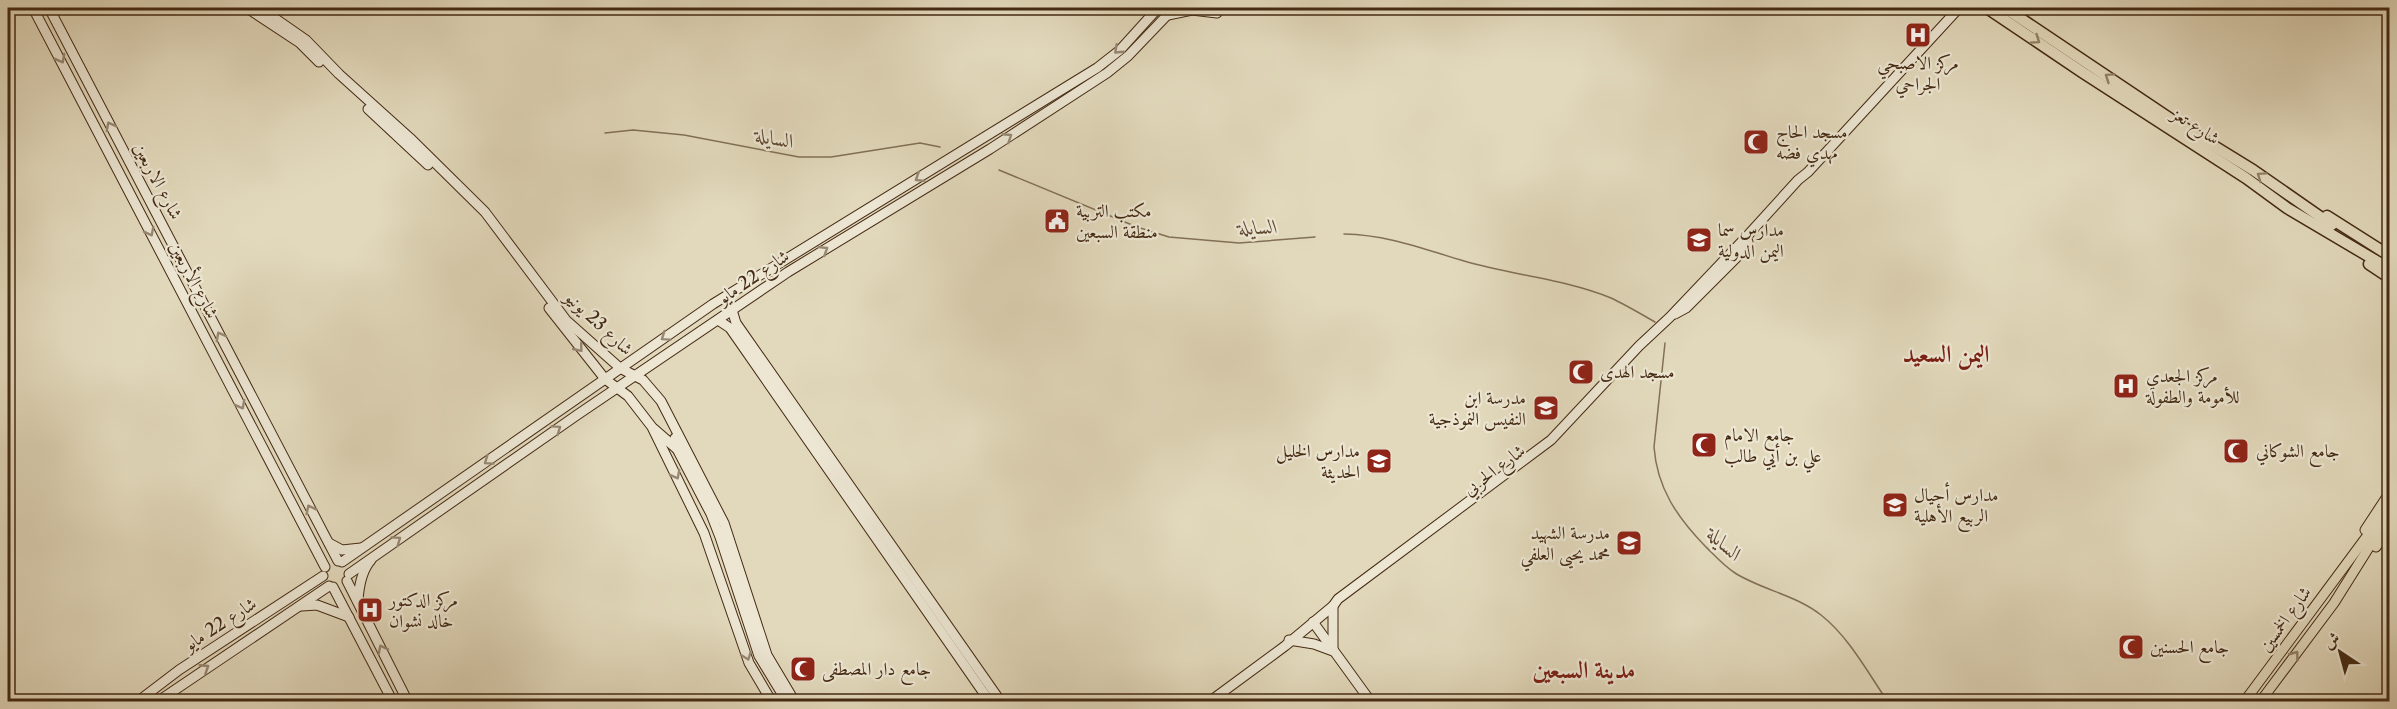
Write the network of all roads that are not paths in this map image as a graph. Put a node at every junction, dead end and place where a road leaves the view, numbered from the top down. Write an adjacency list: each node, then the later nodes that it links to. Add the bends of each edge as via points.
1 (33, 8): 15 (main road, شارع الأربعين, one-way to 15)
2 (49, 8): 14 (main road, شارع الاربعين)
3 (247, 8): 13 (main road, شارع 23 يونيو, via 300,44)
4 (260, 8): 13 (main road, شارع 23 يونيو, via 306,40)
5 (1158, 8): 17 (main road, شارع 22 مايو, one-way to 17, via 1120,50 1097,68)
6 (1217, 8): 11 (main road, via 1217,13)
7 (1959, 8): 12 (main road, شارع الحربي)
8 (1966, 8): 12 (main road, شارع الحربي)
9 (1987, 8): 16 (highway, شارع تعز, one-way to 16)
10 (2005, 8): 16 (highway, شارع تعز, one-way to 10)
11 (1170, 11): 18 (main road, شارع 22 مايو, one-way to 11, via 1107,73)
12 (1938, 32): 51 (main road, شارع الحربي, via 1538,451 1338,599)
13 (337, 76): 22 (main road, شارع 23 يونيو)
14 (94, 95): 15 (main road); 26 (main road, شارع الاربعين, one-way to 14)
15 (83, 102): 27 (main road, شارع الأربعين, one-way to 27)
16 (2173, 125): 21 (highway, شارع تعز, via 2253,170)
17 (968, 148): 18 (main road); 19 (main road, شارع 22 مايو)
18 (990, 148): 20 (main road, شارع 22 مايو)
19 (946, 160): 20 (main road); 32 (main road, شارع 22 مايو, one-way to 32, via 713,304)
20 (963, 164): 29 (main road, شارع 22 مايو, one-way to 20)
21 (2306, 213): 23 (highway, via 2327,216); 24 (highway, شارع تعز); 25 (highway, شارع تعز, via 2320,226); 28 (highway)
22 (484, 214): 32 (main road, شارع 23 يونيو, via 566,320); 34 (main road, شارع 23 يونيو, one-way to 34, via 571,338)
23 (2390, 256)
24 (2390, 262)
25 (2390, 269)
26 (185, 270): 27 (main road); 42 (main road, شارع الاربعين, one-way to 26)
27 (173, 276): 47 (main road, شارع الأربعين, one-way to 47)
28 (2390, 278)
29 (732, 310): 30 (main road, شارع 22 مايو); 31 (main road)
30 (718, 320): 31 (main road); 33 (main road, شارع 22 مايو)
31 (733, 326): 56 (main road)
32 (620, 368): 33 (main road, شارع 23 يونيو); 34 (main road, شارع 22 مايو)
33 (635, 375): 35 (main road, شارع 22 مايو); 36 (main road, شارع 23 يونيو, via 661,401)
34 (605, 379): 35 (main road, شارع 23 يونيو); 43 (main road, شارع 22 مايو, one-way to 43)
35 (617, 388): 37 (main road, شارع 23 يونيو); 44 (main road, شارع 22 مايو, one-way to 35)
36 (668, 416): 38 (main road, via 666,423); 67 (main road, شارع 23 يونيو, via 724,523 767,655)
37 (652, 427): 38 (main road); 65 (main road, شارع 23 يونيو, one-way to 65, via 704,533 749,663)
38 (677, 449): 66 (main road, via 717,529 759,656)
39 (2390, 492): 45 (main road, شارع الخمسين)
40 (2390, 505): 41 (main road, شارع الخمسين)
41 (2386, 520): 45 (main road, شارع الخمسين); 74 (main road, شارع الخمسين, one-way to 41, via 2378,544)
42 (326, 540): 43 (main road, via 342,550); 46 (main road, شارع الاربعين)
43 (366, 547): 46 (main road, شارع 22 مايو)
44 (378, 552): 48 (main road, شارع 22 مايو); 50 (main road, via 367,565)
45 (2353, 555): 73 (main road, شارع الخمسين)
46 (340, 562): 47 (main road, via 329,563); 48 (main road, via 347,567)
47 (324, 572): 49 (main road); 58 (main road, شارع 22 مايو)
48 (348, 577): 49 (main road, via 343,585); 50 (main road)
49 (331, 586): 52 (main road, شارع 22 مايو); 53 (main road)
50 (358, 602): 60 (main road, one-way to 50)
51 (1334, 606): 54 (main road, شارع الحربي); 57 (main road)
52 (298, 607): 53 (main road, via 317,605); 59 (main road, شارع 22 مايو, one-way to 52)
53 (349, 617): 61 (main road)
54 (1313, 622): 55 (main road, شارع الحربي); 57 (main road)
55 (1291, 639): 57 (main road); 70 (main road, شارع الحربي); 71 (main road, شارع الحربي)
56 (955, 644): 68 (main road); 69 (main road)
57 (1333, 651): 72 (main road)
58 (179, 670): 59 (main road); 62 (main road, شارع 22 مايو)
59 (186, 680): 63 (main road, شارع 22 مايو)
60 (404, 692): 61 (main road); 64 (main road)
61 (392, 700)
62 (136, 702)
63 (156, 702)
64 (408, 702)
65 (772, 702)
66 (787, 702)
67 (795, 702)
68 (990, 702)
69 (1001, 702)
70 (1201, 702)
71 (1209, 702)
72 (1371, 702)
73 (2244, 702)
74 (2260, 702)

